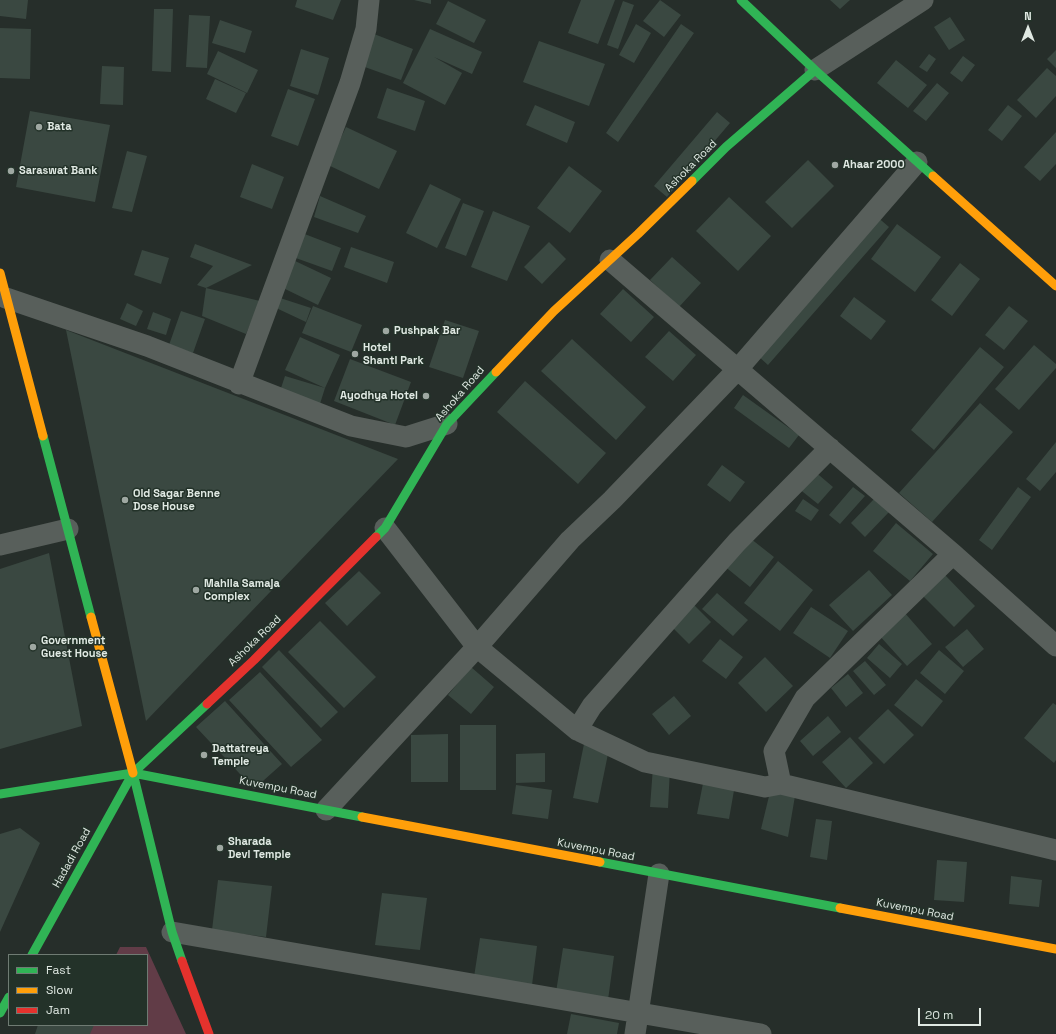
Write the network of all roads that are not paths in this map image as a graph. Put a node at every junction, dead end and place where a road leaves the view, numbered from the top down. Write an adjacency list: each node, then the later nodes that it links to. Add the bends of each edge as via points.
1 (369, 0): 11 (street, via 366,29 350,83)
2 (741, 0): 4 (main road)
3 (923, 0): 4 (street)
4 (815, 70): 5 (main road); 6 (main road, Ashoka Road, via 726,147)
5 (917, 162): 8 (main road); 10 (street)
6 (610, 260): 10 (street); 12 (main road, Ashoka Road, via 554,311)
7 (0, 273): 9 (main road)
8 (1056, 286)
9 (6, 298): 11 (street, via 147,346); 15 (main road)
10 (737, 370): 13 (street); 18 (street, via 570,540)
11 (238, 384): 12 (street, via 351,426 406,437)
12 (447, 424): 14 (main road, Ashoka Road)
13 (830, 448): 17 (street); 20 (street, via 737,542 592,706)
14 (385, 528): 18 (street); 21 (main road, Ashoka Road, via 254,660)
15 (68, 529): 16 (street); 21 (main road)
16 (0, 545)
17 (953, 554): 19 (street); 22 (street, via 805,698 774,751)
18 (477, 646): 20 (street); 24 (street)
19 (1056, 646)
20 (577, 730): 22 (street, via 644,762 764,787)
21 (133, 773): 23 (main road); 24 (main road, Kuvempu Road); 27 (main road); 29 (main road, Hadadi Road)
22 (781, 784): 25 (street)
23 (0, 794)
24 (326, 810): 26 (main road, Kuvempu Road)
25 (1056, 850)
26 (659, 874): 28 (main road, Kuvempu Road); 31 (street)
27 (172, 932): 31 (street); 33 (main road)
28 (1056, 948)
29 (33, 954)
30 (8, 999): 32 (main road)
31 (638, 1011): 34 (street); 35 (street)
32 (0, 1013)
33 (209, 1034)
34 (635, 1034)
35 (761, 1034)

